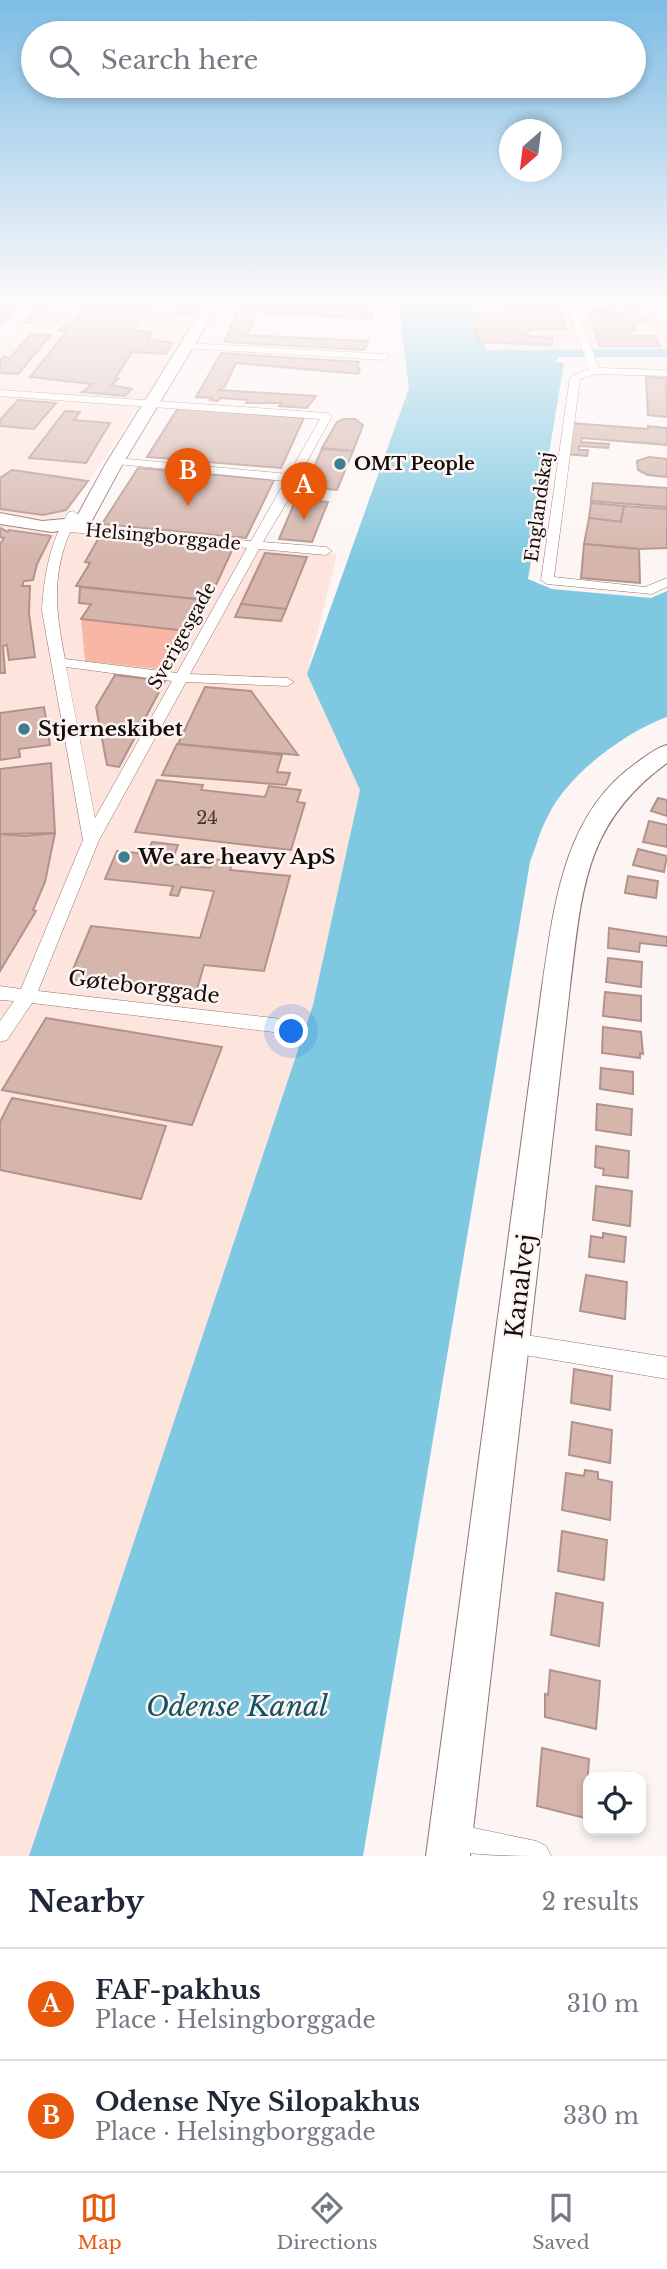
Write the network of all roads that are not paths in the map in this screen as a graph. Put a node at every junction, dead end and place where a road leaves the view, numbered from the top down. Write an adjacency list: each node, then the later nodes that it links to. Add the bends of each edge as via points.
1 (163, 388): 4 (street)
2 (574, 388): 11 (street, Englandskaj, via 547,580 647,591)
3 (0, 393): 4 (street)
4 (153, 404): 5 (street); 6 (street, Sverigesgade, via 327,416 308,445)
5 (117, 461): 6 (street); 8 (street)
6 (295, 478): 9 (street, Sverigesgade)
7 (0, 518): 8 (street, Helsingborggade, via 23,524)
8 (72, 525): 9 (street, Helsingborggade); 12 (street, via 50,584 49,611)
9 (254, 545): 10 (street, Helsingborggade); 13 (street, Sverigesgade)
10 (326, 551)
11 (667, 582)
12 (58, 662): 13 (street); 16 (street)
13 (181, 678): 14 (street); 16 (street, Sverigesgade)
14 (287, 682)
15 (667, 752): 21 (street, Kanalvej, via 635,775 607,804 584,844 573,876)
16 (91, 840): 18 (street, Sverigesgade)
17 (0, 993): 18 (street, Gøteborggade)
18 (27, 996): 19 (street, Gøteborggade); 20 (street, Sverigesgade)
19 (282, 1026)
20 (0, 1035)
21 (513, 1343): 22 (street); 23 (street, Kanalvej)
22 (667, 1368)
23 (449, 1847): 24 (street)
24 (536, 1856)

